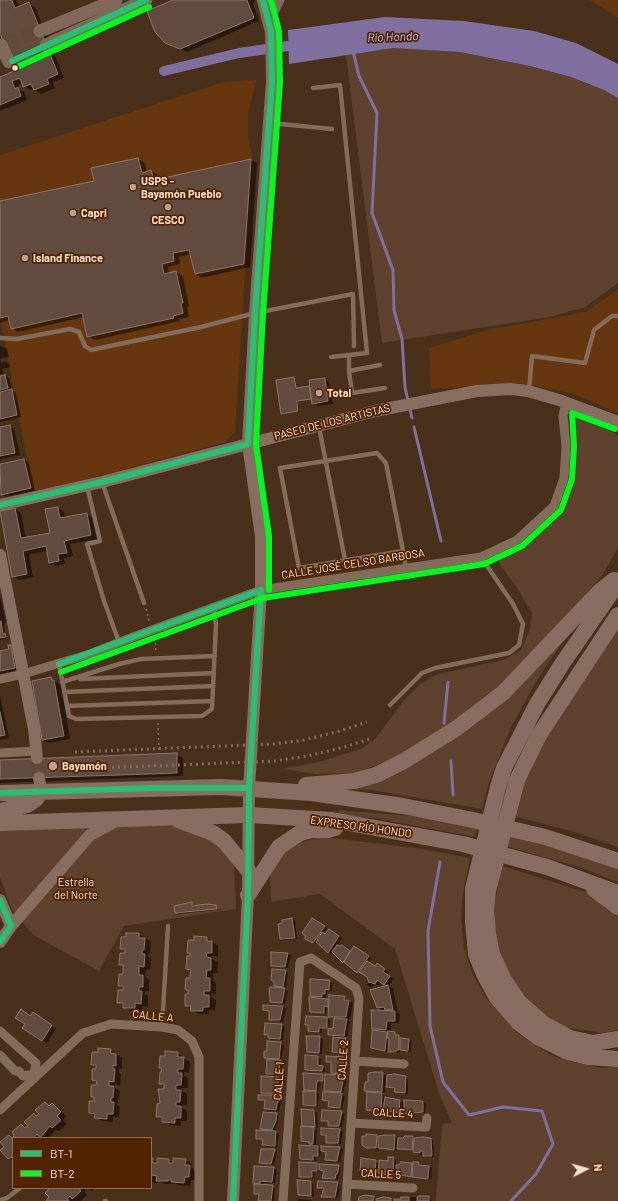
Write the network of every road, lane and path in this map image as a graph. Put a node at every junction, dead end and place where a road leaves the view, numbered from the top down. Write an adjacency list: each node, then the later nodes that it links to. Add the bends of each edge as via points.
1 (116, 0): 6 (main road)
2 (146, 0): 8 (main road)
3 (263, 0): 5 (street)
4 (278, 0): 5 (main road)
5 (268, 19): 11 (street, via 272,50)
6 (40, 31)
7 (2, 45): 9 (main road)
8 (46, 45)
9 (7, 63)
10 (313, 88): 17 (lane, via 340,85 367,353)
11 (268, 122): 12 (lane); 13 (street)
12 (332, 129)
13 (255, 313): 15 (lane, via 90,350 85,346 79,332 70,329 17,339); 16 (lane, via 353,294); 26 (street)
14 (618, 316): 22 (lane, via 612,316 594,330 585,363 532,356)
15 (0, 338)
16 (354, 346)
17 (349, 355): 18 (lane); 20 (lane)
18 (331, 357)
19 (380, 365): 20 (lane)
20 (349, 371): 21 (lane, via 352,393)
21 (385, 388)
22 (528, 391): 23 (street, PASEO DE LOS ARTISTAS); 25 (street, PASEO DE LOS ARTISTAS, via 477,391 434,398)
23 (566, 402): 24 (street, PASEO DE LOS ARTISTAS); 33 (street, CALLE JOSÉ CELSO BARBOSA, via 563,416 566,446 564,478 554,506 517,540)
24 (618, 422)
25 (319, 425): 26 (street, PASEO DE LOS ARTISTAS); 27 (lane)
26 (248, 444): 28 (street, PASEO DE LOS ARTISTAS); 39 (street, via 261,537)
27 (327, 461): 31 (lane, via 377,453 386,463); 34 (lane); 34 (lane, via 280,468 299,568)
28 (102, 482): 29 (street, PASEO DE LOS ARTISTAS); 40 (lane)
29 (87, 486): 30 (street, PASEO DE LOS ARTISTAS); 43 (lane, via 100,541 87,544)
30 (0, 505)
31 (403, 551): 34 (lane); 35 (lane)
32 (0, 555): 37 (street)
33 (481, 557): 35 (street, CALLE JOSÉ CELSO BARBOSA); 53 (lane, via 513,604 523,624 519,645 509,653 422,673)
34 (345, 560)
35 (406, 568): 39 (street, CALLE JOSÉ CELSO BARBOSA)
36 (618, 576): 58 (highway, via 600,591 503,693 457,728 404,762 376,775 354,781)
37 (2, 581): 47 (street)
38 (618, 583): 69 (highway, via 562,664 516,744 498,787)
39 (261, 590): 41 (street, CALLE JOSÉ CELSO BARBOSA); 58 (street)
40 (144, 603)
41 (213, 607): 43 (street, CALLE JOSÉ CELSO BARBOSA); 44 (lane, via 216,624)
42 (617, 615): 69 (highway, via 540,735 517,780)
43 (119, 642): 45 (street, CALLE JOSÉ CELSO BARBOSA)
44 (214, 656): 46 (lane); 49 (lane, via 141,659)
45 (58, 664): 47 (street, CALLE JOSÉ CELSO BARBOSA); 49 (lane)
46 (214, 673): 49 (lane, via 105,677); 50 (lane)
47 (23, 674): 48 (street, CALLE JOSÉ CELSO BARBOSA); 56 (street)
48 (0, 679)
49 (62, 682): 51 (lane)
50 (213, 686): 51 (lane); 52 (lane)
51 (64, 692): 54 (lane)
52 (212, 701): 54 (lane); 54 (lane, via 212,709 202,716 76,719 69,716)
53 (390, 705)
54 (67, 706)
55 (0, 753): 56 (street)
56 (37, 755)
57 (40, 785): 58 (highway); 59 (highway); 60 (highway, via 36,799 27,805)
58 (249, 788): 61 (street); 66 (highway, via 311,793 449,815 545,837)
59 (0, 793)
60 (0, 811)
61 (249, 815): 62 (highway, EXPRESO RÍO HONDO); 65 (highway, EXPRESO RÍO HONDO); 67 (street)
62 (169, 817): 63 (highway, EXPRESO RÍO HONDO); 67 (highway, via 213,833 224,841)
63 (120, 818): 64 (highway, EXPRESO RÍO HONDO); 74 (street, via 90,835)
64 (0, 823)
65 (349, 823): 68 (highway, EXPRESO RÍO HONDO, via 463,844 547,867); 71 (highway, via 328,830 300,833 279,847)
66 (618, 861)
67 (248, 870): 71 (street)
68 (586, 881): 70 (highway, EXPRESO RÍO HONDO); 73 (highway, via 601,896)
69 (480, 890): 81 (highway, via 490,944 498,969 510,991 544,1024 570,1038); 85 (highway, via 472,921 476,954 497,998 519,1023 568,1052)
70 (618, 893)
71 (248, 895): 98 (street)
72 (0, 900): 74 (street)
73 (618, 907)
74 (10, 926): 76 (street)
75 (168, 926): 78 (lane)
76 (0, 942)
77 (300, 962): 86 (street, CALLE 2, via 311,958 356,988 359,998); 99 (street, CALLE 1)
78 (162, 1027): 89 (street, CALLE A, via 111,1024 84,1033); 97 (street, CALLE A, via 178,1030 192,1041 199,1057)
79 (0, 1031): 89 (street, via 36,1063)
80 (618, 1039): 81 (highway)
81 (593, 1043): 82 (highway)
82 (618, 1043)
83 (0, 1047): 88 (street, via 20,1067)
84 (0, 1055): 88 (street, via 15,1071)
85 (613, 1058)
86 (354, 1060): 87 (street); 92 (street, CALLE 2)
87 (404, 1064)
88 (19, 1071): 89 (street, via 23,1076)
89 (35, 1075): 90 (street, CALLE A)
90 (0, 1110)
91 (427, 1118): 92 (street, CALLE 4, via 426,1126)
92 (351, 1123): 93 (street, CALLE 2)
93 (348, 1184): 94 (street, CALLE 5); 100 (street, CALLE 2)
94 (413, 1188)
95 (18, 1189): 96 (lane)
96 (0, 1200)
97 (199, 1201)
98 (233, 1201)
99 (283, 1201)
100 (346, 1201)

